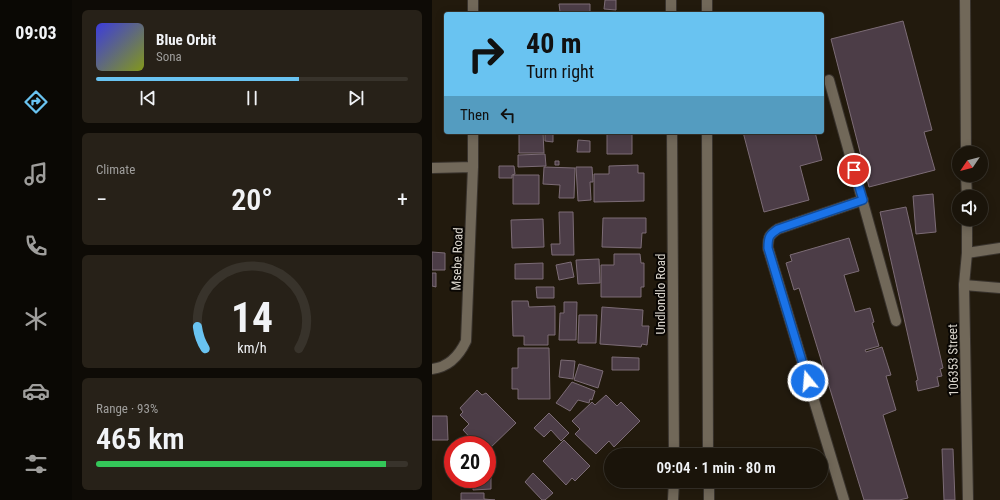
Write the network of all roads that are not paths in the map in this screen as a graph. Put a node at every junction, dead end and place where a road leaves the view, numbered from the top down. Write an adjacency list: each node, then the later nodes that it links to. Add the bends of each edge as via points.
1 (473, 0): 5 (street)
2 (671, 0): 6 (street)
3 (707, 0): 7 (street)
4 (965, 0): 12 (street)
5 (473, 12)
6 (671, 12)
7 (707, 12)
8 (829, 80): 15 (street)
9 (473, 134): 13 (street, Msebe Road)
10 (672, 134): 23 (street, Undlondlo Road)
11 (707, 134): 24 (street)
12 (966, 146)
13 (473, 167): 14 (street); 22 (street, Msebe Road, via 466,341 454,360 444,366)
14 (432, 168)
15 (863, 200): 21 (street); 29 (street, via 778,229 768,238 768,248)
16 (967, 226): 18 (street, 106353 Street)
17 (1000, 248): 18 (street)
18 (967, 253): 19 (street, 106353 Street)
19 (964, 285): 20 (street); 30 (street, 106353 Street)
20 (1000, 288)
21 (896, 321)
22 (432, 368)
23 (674, 448)
24 (708, 448)
25 (674, 488): 27 (street)
26 (709, 488): 28 (street)
27 (673, 500)
28 (709, 500)
29 (844, 500)
30 (968, 500)

